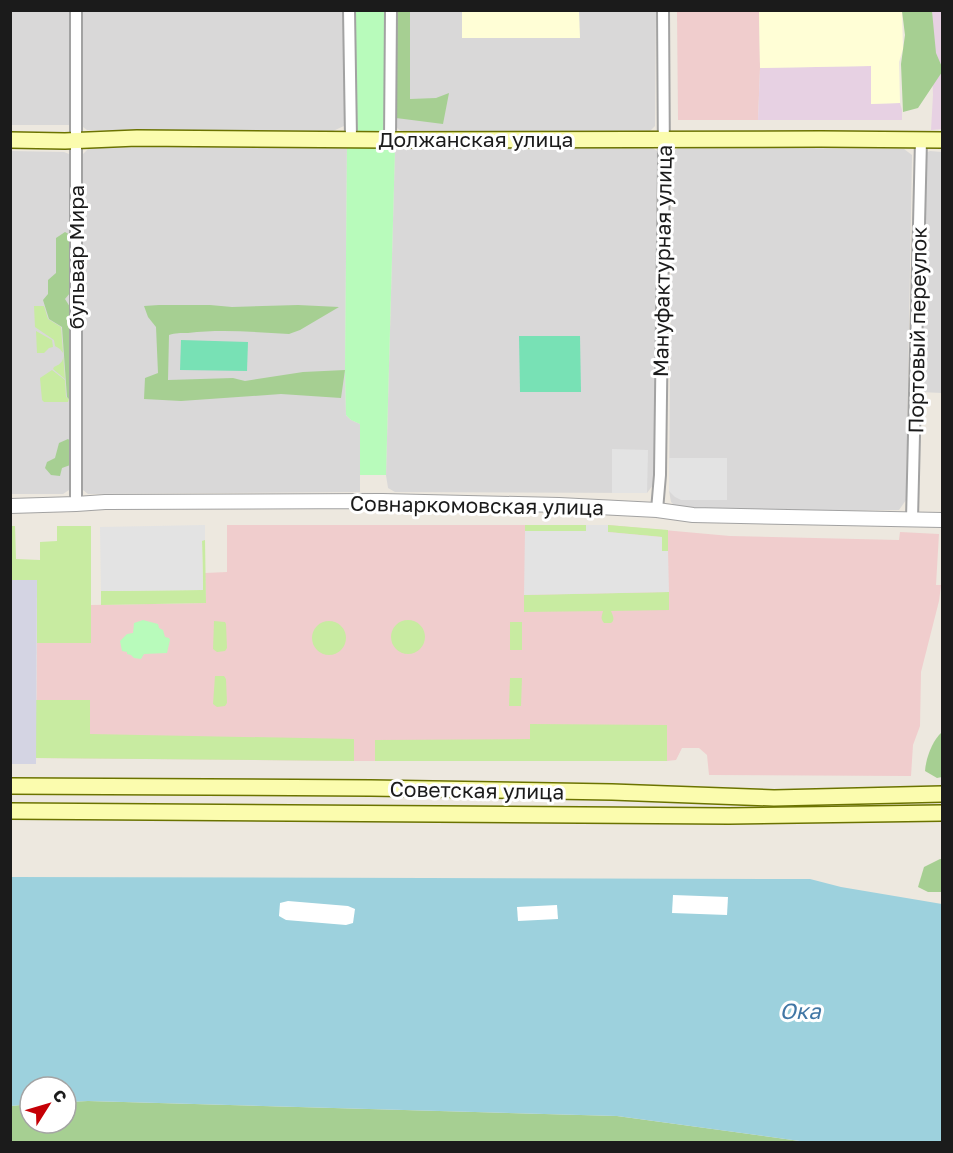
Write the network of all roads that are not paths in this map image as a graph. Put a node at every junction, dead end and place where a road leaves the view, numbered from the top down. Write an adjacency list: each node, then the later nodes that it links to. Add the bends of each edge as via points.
1 (76, 10): 8 (street, бульвар Мира)
2 (349, 10): 5 (street)
3 (391, 10): 9 (street)
4 (663, 10): 6 (street, Мануфактурная улица)
5 (351, 138): 8 (main road, Должанская улица); 9 (main road, Должанская улица)
6 (663, 138): 9 (main road, Должанская улица); 10 (main road, Должанская улица); 14 (street, Мануфактурная улица)
7 (10, 140): 8 (main road, Должанская улица)
8 (77, 140): 12 (street, бульвар Мира)
9 (390, 140)
10 (921, 140): 11 (main road, Должанская улица); 15 (street, Портовый переулок)
11 (942, 140)
12 (76, 504): 13 (street, Совнаркомовская улица); 14 (street, Совнаркомовская улица, via 382,501)
13 (10, 506)
14 (657, 510): 15 (street, Совнаркомовская улица)
15 (912, 519): 16 (street, Совнаркомовская улица)
16 (942, 520)
17 (10, 786): 18 (main road, Советская улица, via 371,788 774,798)
18 (942, 794)
19 (10, 811): 20 (main road, Советская улица, via 704,816)
20 (942, 813)

